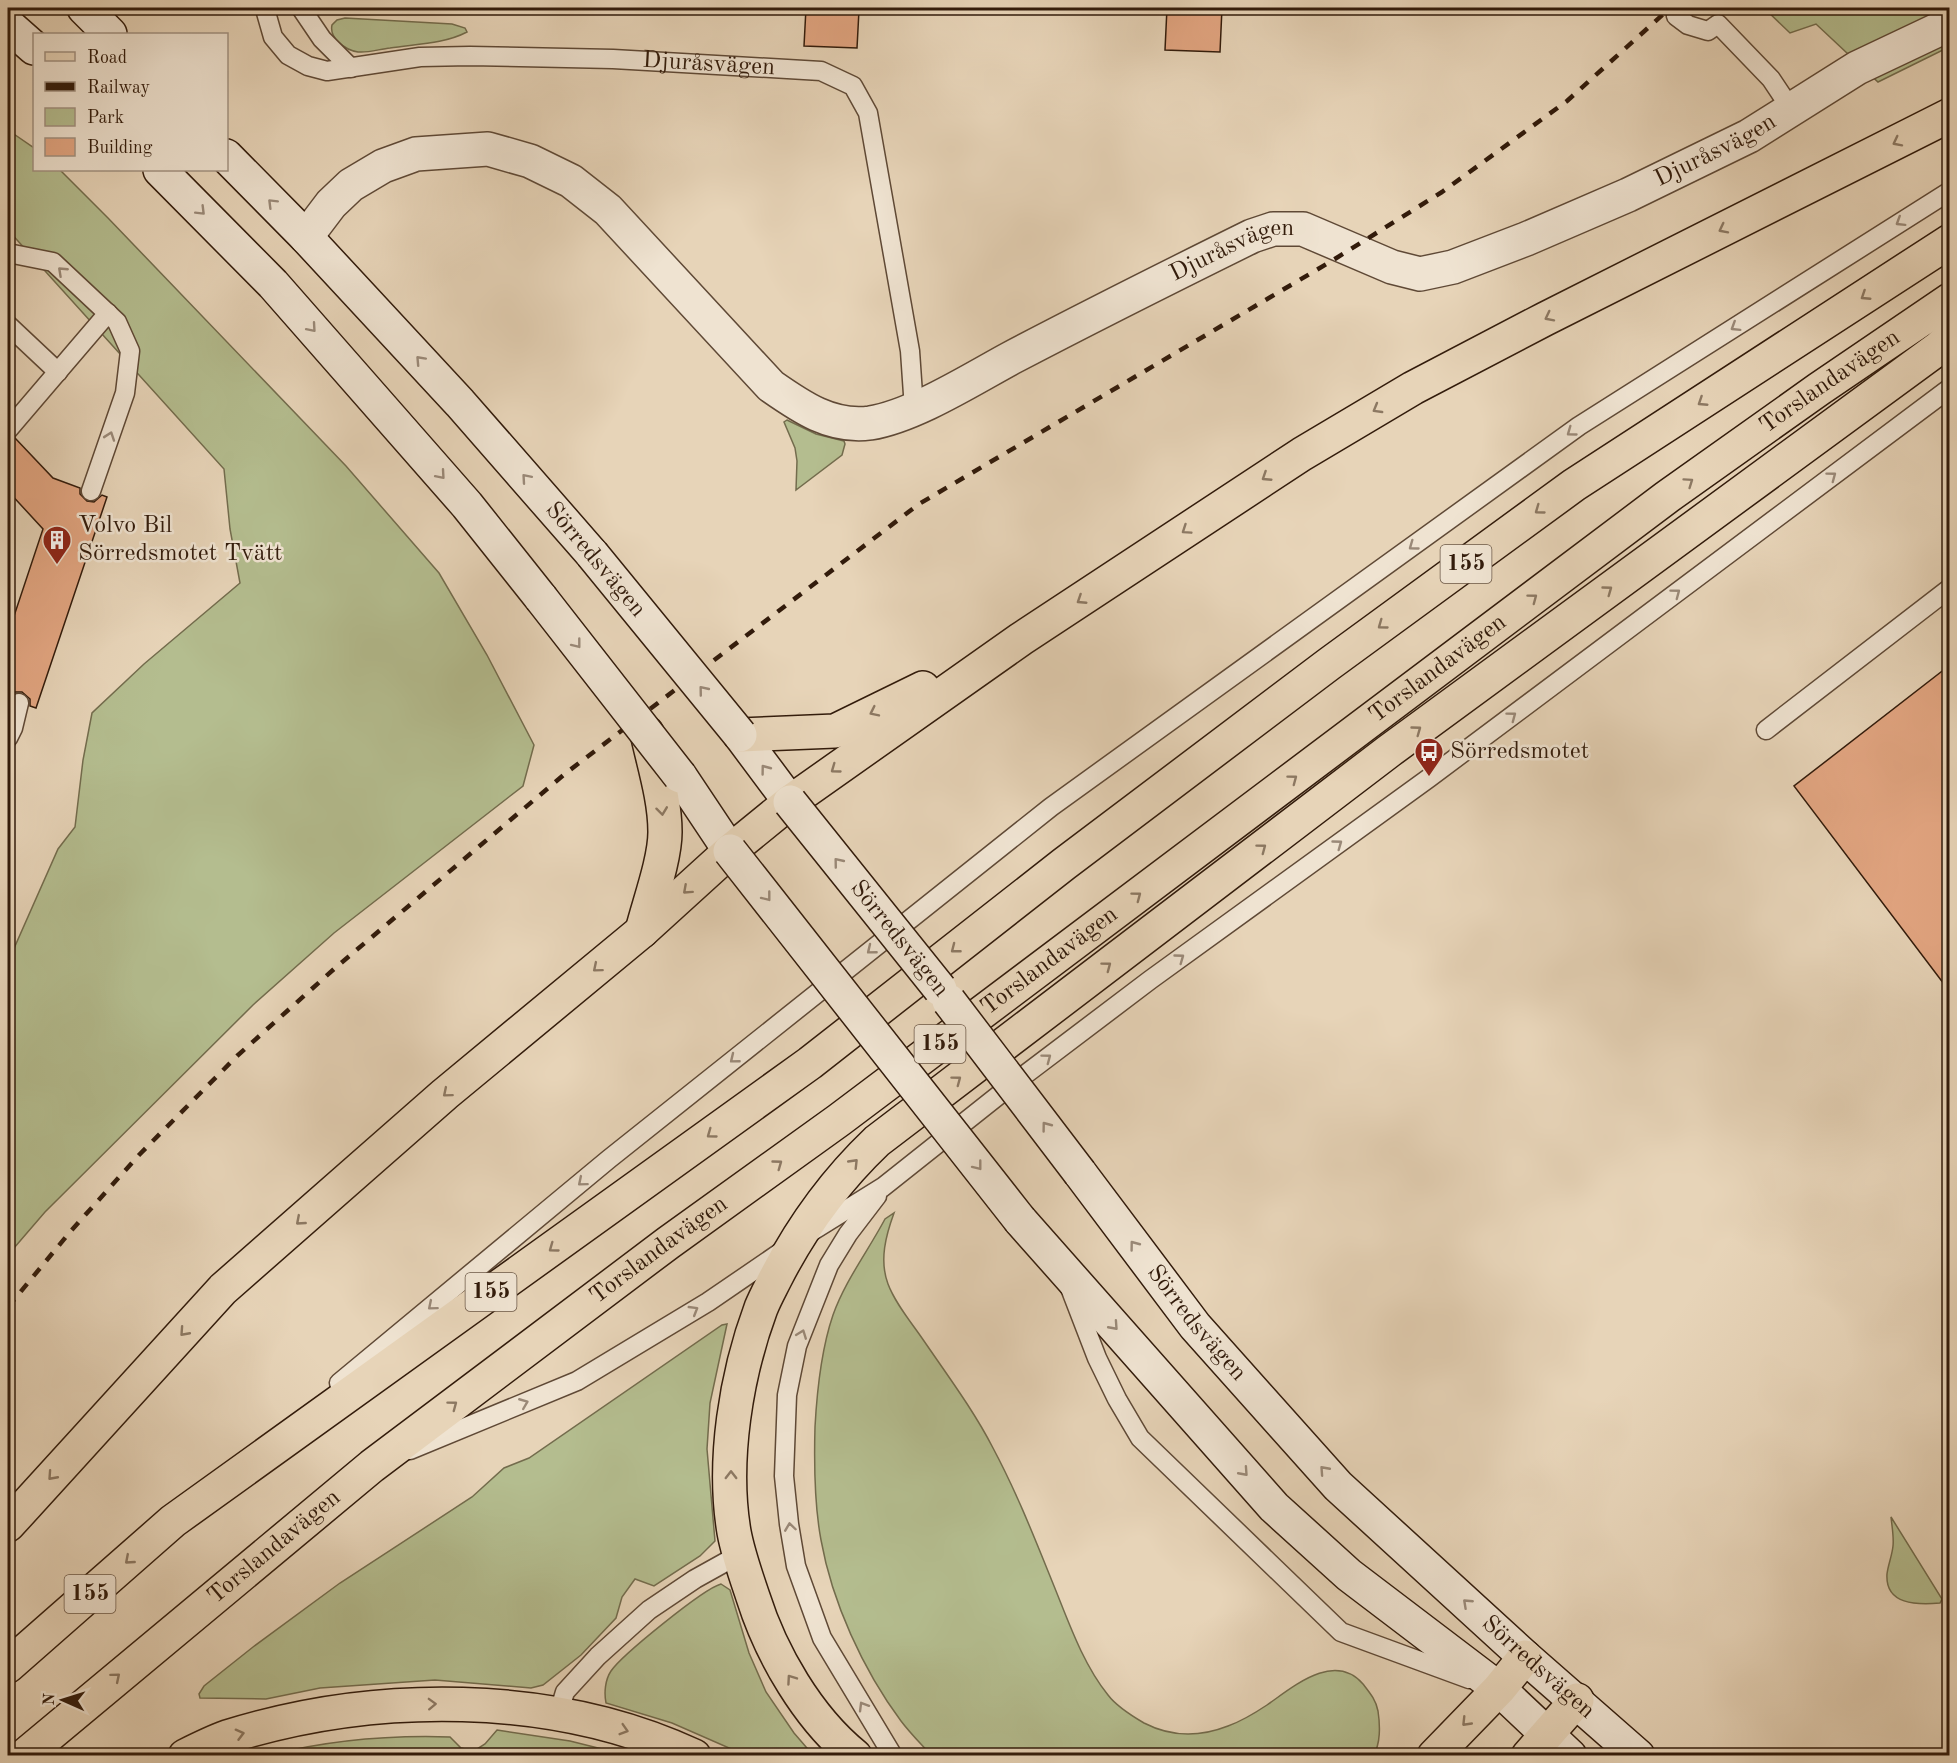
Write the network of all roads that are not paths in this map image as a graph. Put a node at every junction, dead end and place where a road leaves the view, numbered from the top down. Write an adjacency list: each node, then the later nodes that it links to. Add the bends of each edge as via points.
1 (84, 8): 7 (street)
2 (302, 8): 9 (lane, via 322,39)
3 (265, 9): 9 (lane, Djuråsvägen, via 273,37 288,55 327,71)
4 (1676, 16): 10 (lane, Djuråsvägen, via 1688,26 1708,31 1718,24 1771,79)
5 (1950, 24): 10 (street, Djuråsvägen, via 1857,68)
6 (8, 25): 8 (street)
7 (109, 33)
8 (33, 47)
9 (351, 68): 24 (lane, Djuråsvägen, via 420,57 613,59 820,71 853,86 867,113 910,351)
10 (1791, 109): 24 (street, Djuråsvägen, via 1749,136 1628,195 1452,267 1420,274 1392,267 1304,230 1274,229 1252,236)
11 (1950, 116): 28 (main road, one-way to 28, via 1413,388 1302,454)
12 (228, 158): 15 (street, Sörredsvägen, one-way to 12)
13 (161, 171): 31 (street, Sörredsvägen, one-way to 31, bridge, via 273,284 467,504)
14 (1950, 191): 41 (lane, one-way to 41, via 1579,426 1051,807 618,1152)
15 (306, 237): 24 (street, Djuråsvägen, via 351,185 383,165 416,154 488,149 530,161 571,181 608,210 771,386 803,408 835,422 870,423); 32 (street, Sörredsvägen, one-way to 15, bridge, via 592,554 460,403)
16 (1950, 241): 41 (main road, 155, one-way to 41, via 1574,485 1073,857 810,1063)
17 (11, 253): 19 (lane, one-way to 17, via 53,262)
18 (1950, 300): 40 (main road, Torslandavägen / 155, one-way to 18, via 1667,497)
19 (108, 313): 22 (lane); 26 (lane, one-way to 19, via 125,393 130,351 117,322)
20 (8, 326): 22 (lane)
21 (1950, 338): 38 (main road, one-way to 21, via 849,1167 877,1141 1389,751)
22 (58, 372): 25 (lane)
23 (1950, 388): 37 (lane, one-way to 23, via 1150,980 1429,778)
24 (914, 409)
25 (8, 430)
26 (91, 491)
27 (1950, 588): 30 (lane)
28 (1021, 639): 32 (main road, one-way to 32, via 835,731); 34 (main road, one-way to 34)
29 (20, 703): 33 (lane)
30 (1766, 730)
31 (647, 733): 35 (street, Sörredsvägen, bridge, via 688,786); 36 (main road, one-way to 36, via 665,833)
32 (740, 735): 34 (street, Sörredsvägen, one-way to 32)
33 (8, 738)
34 (790, 802): 35 (main road); 44 (street, Sörredsvägen, one-way to 34, bridge, via 1338,1486 1195,1326 950,1001)
35 (730, 851): 36 (main road, one-way to 36); 39 (street, Sörredsvägen, one-way to 39, bridge)
36 (642, 931): 42 (main road, one-way to 42, via 445,1094 223,1288)
37 (883, 1187): 38 (lane); 54 (lane, one-way to 37, via 822,1638 796,1566 784,1476 787,1395 797,1346 829,1265)
38 (793, 1244): 40 (lane, one-way to 38, via 577,1381 708,1302); 43 (main road, one-way to 38, via 730,1489 736,1400 761,1306)
39 (1061, 1267): 46 (street, Sörredsvägen, one-way to 46, via 1274,1507 1349,1575); 46 (lane, via 1097,1359 1140,1438 1325,1617 1341,1632)
40 (372, 1466): 50 (main road, Torslandavägen / 155, one-way to 40)
41 (173, 1521): 45 (main road, 155, one-way to 45)
42 (8, 1525)
43 (740, 1554): 48 (lane, via 649,1610 598,1656 566,1692); 53 (main road, one-way to 43, via 836,1740 787,1675 762,1627)
44 (1525, 1657): 46 (main road); 47 (street, Sörredsvägen)
45 (8, 1666)
46 (1499, 1689): 49 (street, Sörredsvägen); 55 (main road, one-way to 55)
47 (1577, 1700): 49 (main road); 56 (street, Sörredsvägen)
48 (558, 1715): 51 (main road, one-way to 48, via 260,1729 373,1707 437,1703); 52 (main road, one-way to 52, via 622,1728)
49 (1548, 1749)
50 (24, 1755)
51 (185, 1755)
52 (694, 1755)
53 (855, 1755)
54 (893, 1755)
55 (1434, 1755)
56 (1638, 1755)

